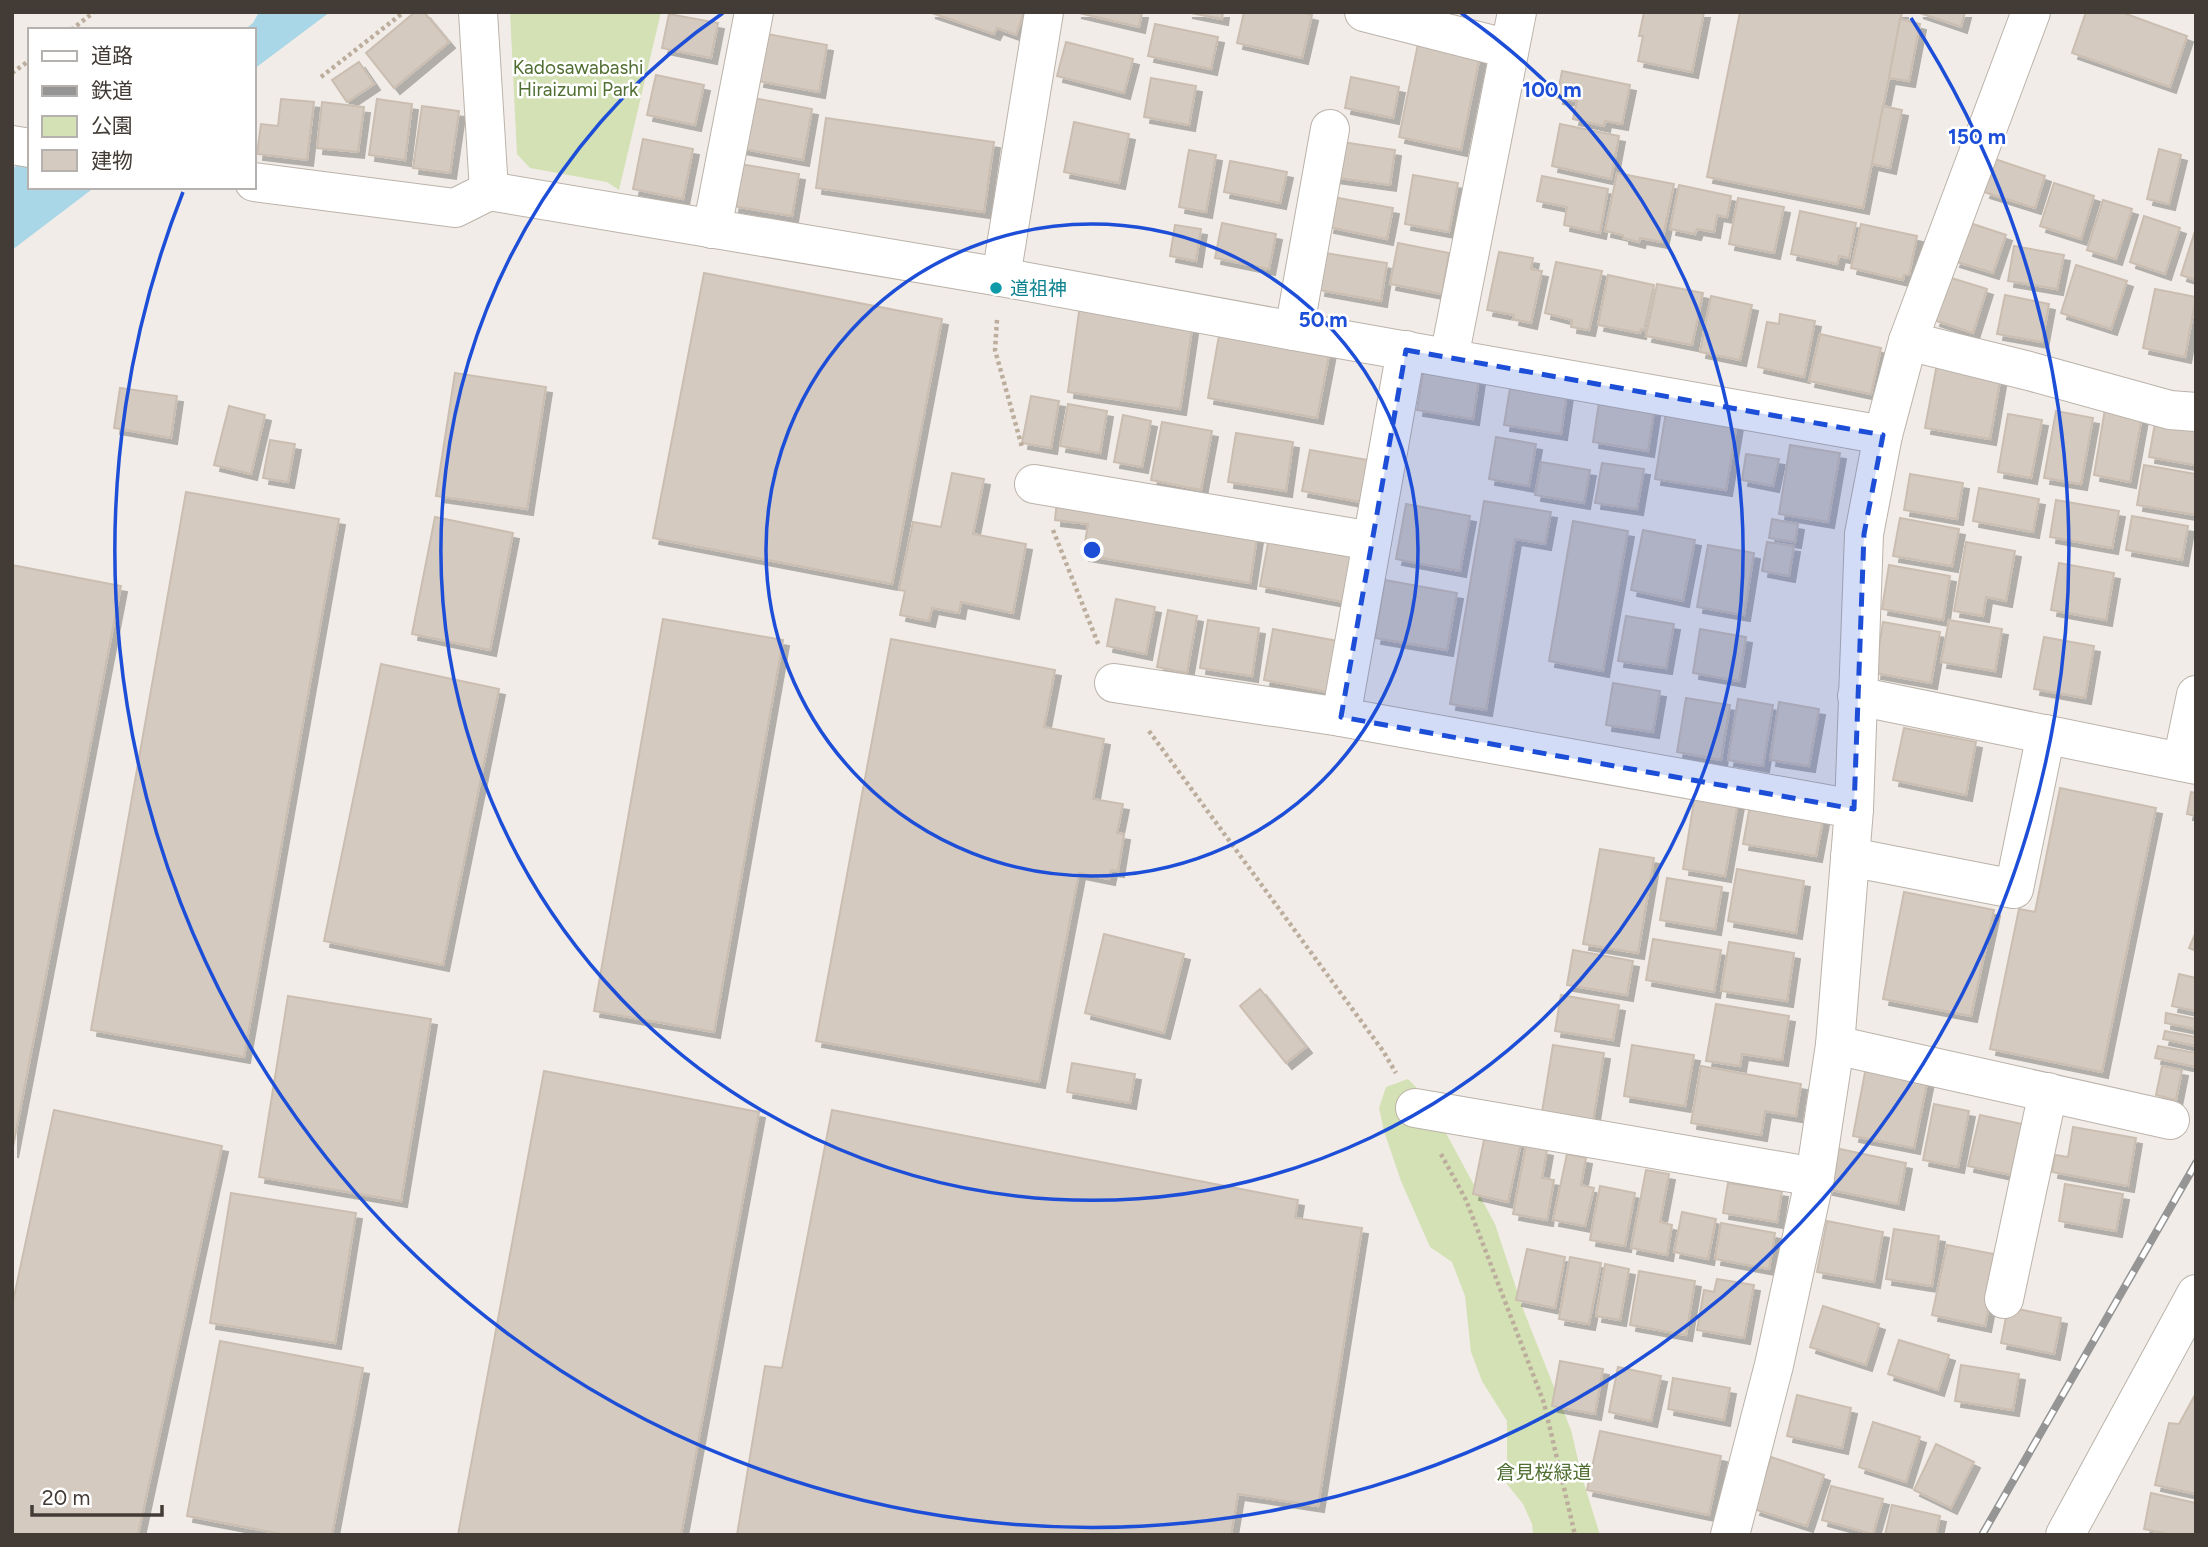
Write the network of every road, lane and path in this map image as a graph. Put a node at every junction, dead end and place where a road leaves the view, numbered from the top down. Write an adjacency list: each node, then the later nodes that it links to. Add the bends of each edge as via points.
1 (94, 12): 8 (path)
2 (404, 12): 12 (path)
3 (478, 12): 15 (street)
4 (754, 12): 16 (street)
5 (1044, 12): 17 (street)
6 (1364, 12): 9 (street)
7 (2031, 12): 19 (street)
8 (74, 28)
9 (1513, 31): 21 (street)
10 (28, 61): 11 (path)
11 (12, 73)
12 (321, 77)
13 (1330, 129): 18 (street)
14 (256, 182): 15 (street, via 455,208)
15 (489, 191): 16 (street)
16 (712, 229): 17 (street)
17 (1001, 277): 18 (street)
18 (1294, 331): 20 (street)
19 (1908, 341): 22 (street, via 2170,410); 23 (street)
20 (1406, 350): 21 (street); 25 (street)
21 (1449, 358): 23 (street)
22 (2196, 412)
23 (1884, 435): 28 (street, via 1864,534)
24 (1034, 484): 25 (street)
25 (1372, 541): 29 (street)
26 (1114, 683): 29 (street)
27 (2196, 695): 31 (street)
28 (1857, 696): 30 (street); 32 (street)
29 (1341, 718): 32 (street)
30 (2046, 734): 31 (street); 33 (street, via 2014,889)
31 (2189, 764)
32 (1854, 809): 33 (street)
33 (1850, 857): 34 (street)
34 (1835, 1045): 35 (street); 38 (street)
35 (2048, 1092): 37 (street); 40 (street)
36 (1415, 1108): 38 (street)
37 (2170, 1121)
38 (1815, 1177): 41 (street, via 1774,1365)
39 (2196, 1294): 42 (street)
40 (2004, 1299)
41 (1730, 1535)
42 (2065, 1535)

